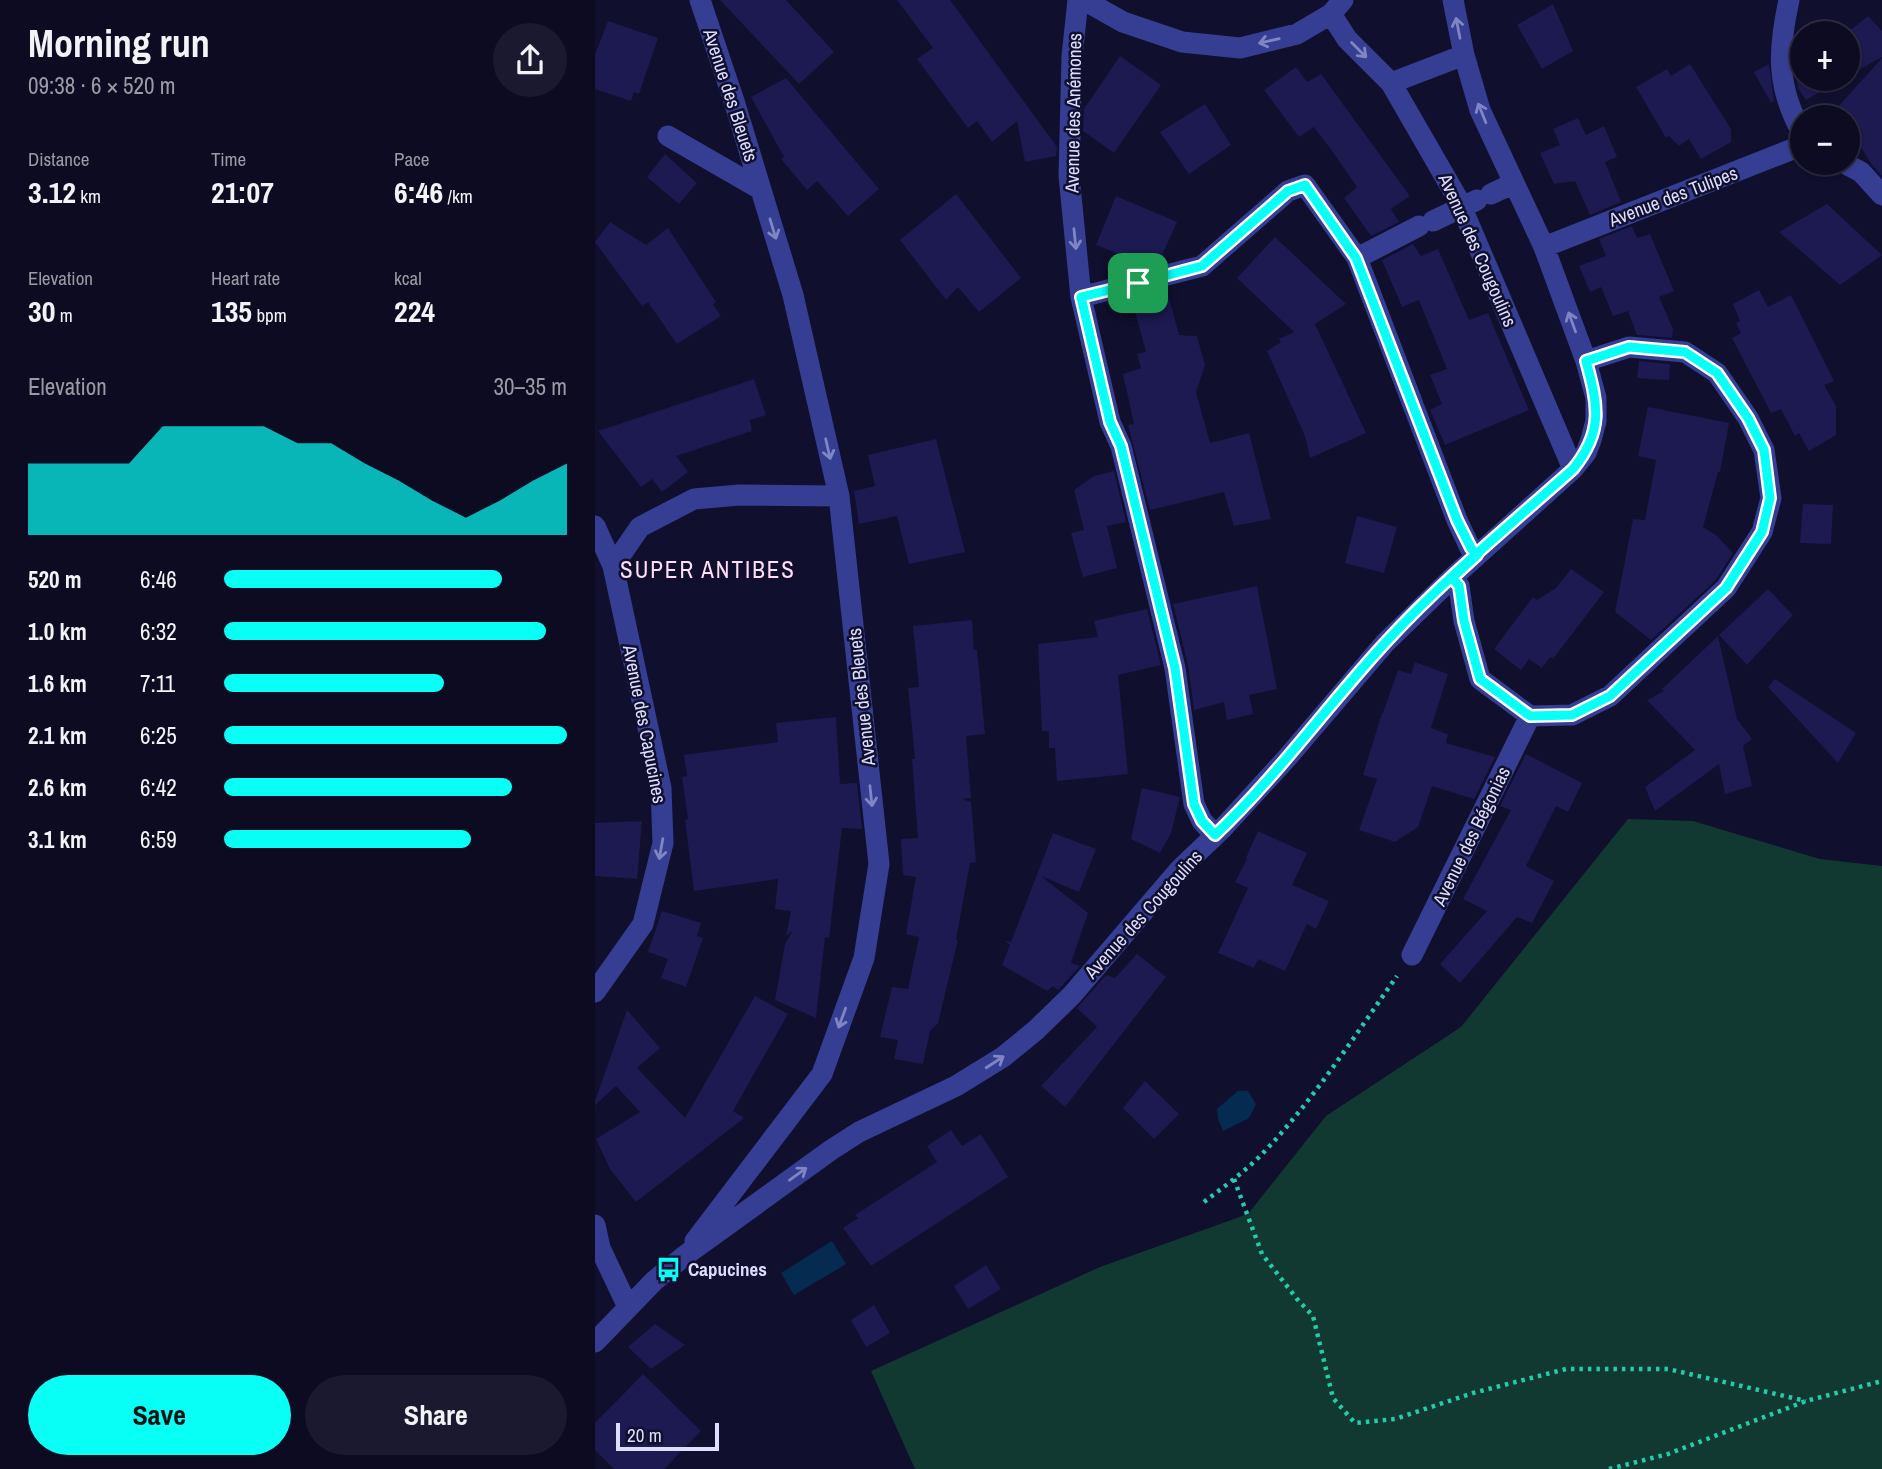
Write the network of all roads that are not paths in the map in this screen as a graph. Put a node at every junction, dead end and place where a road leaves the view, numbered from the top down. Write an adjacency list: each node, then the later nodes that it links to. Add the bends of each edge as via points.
1 (700, 0): 14 (street, Avenue des Bleuets)
2 (1078, 0): 19 (street, Avenue des Anémones, one-way to 19, via 1069,176)
3 (1084, 0): 6 (street, one-way to 3, via 1297,34 1240,48 1182,42 1123,22)
4 (1453, 0): 7 (street, Avenue des Cougoulins, one-way to 4)
5 (1789, 0): 9 (street, via 1781,72)
6 (1337, 7): 8 (street, Avenue des Cougoulins, one-way to 8, via 1347,39)
7 (1464, 55): 8 (street); 13 (street, Avenue des Cougoulins, one-way to 7, via 1481,110)
8 (1391, 83): 16 (street, Avenue des Cougoulins)
9 (1790, 110)
10 (668, 136): 14 (street, Avenue des Bleuets)
11 (1790, 150): 17 (street, Avenue des Tulipes)
12 (1860, 171): 15 (street)
13 (1514, 183): 16 (street); 17 (street, Avenue des Cougoulins)
14 (761, 190): 22 (street, Avenue des Bleuets, one-way to 22, via 793,295)
15 (1882, 195)
16 (1477, 200): 18 (street); 21 (street, Avenue des Cougoulins)
17 (1544, 247): 20 (street, Avenue des Cougoulins, one-way to 17)
18 (1356, 258): 19 (street, via 1305,185 1288,191 1202,266); 24 (street, via 1457,520)
19 (1081, 297): 28 (street, Avenue des Anémones, via 1175,668 1194,804)
20 (1586, 361): 21 (street, Avenue des Cougoulins, via 1596,398 1596,421 1586,453); 27 (street, via 1629,347 1685,352 1717,373 1764,450 1770,498 1762,532 1726,588 1610,696 1572,715)
21 (1573, 469): 24 (street, Avenue des Cougoulins)
22 (839, 496): 25 (street, via 694,499 640,527); 31 (street, Avenue des Bleuets, one-way to 31, via 879,864 864,958 822,1074)
23 (595, 526): 25 (street, Avenue des Capucines)
24 (1477, 555): 26 (street, Avenue des Cougoulins)
25 (613, 565): 30 (street, Avenue des Capucines, one-way to 30, via 661,788 663,844 643,924)
26 (1452, 578): 27 (street, via 1459,586 1480,679); 28 (street, Avenue des Cougoulins, via 1385,643)
27 (1530, 716): 29 (street, Avenue des Bégonias)
28 (1215, 835): 32 (street, Avenue des Cougoulins, one-way to 28, via 859,1132 956,1086 1003,1057 1072,995)
29 (1412, 955)
30 (595, 992)
31 (741, 1179): 32 (street); 34 (street, Avenue des Bleuets)
32 (760, 1201): 34 (street, Avenue des Cougoulins)
33 (595, 1225): 35 (street, via 600,1248)
34 (683, 1257): 35 (street)
35 (628, 1307): 36 (street)
36 (595, 1342)

